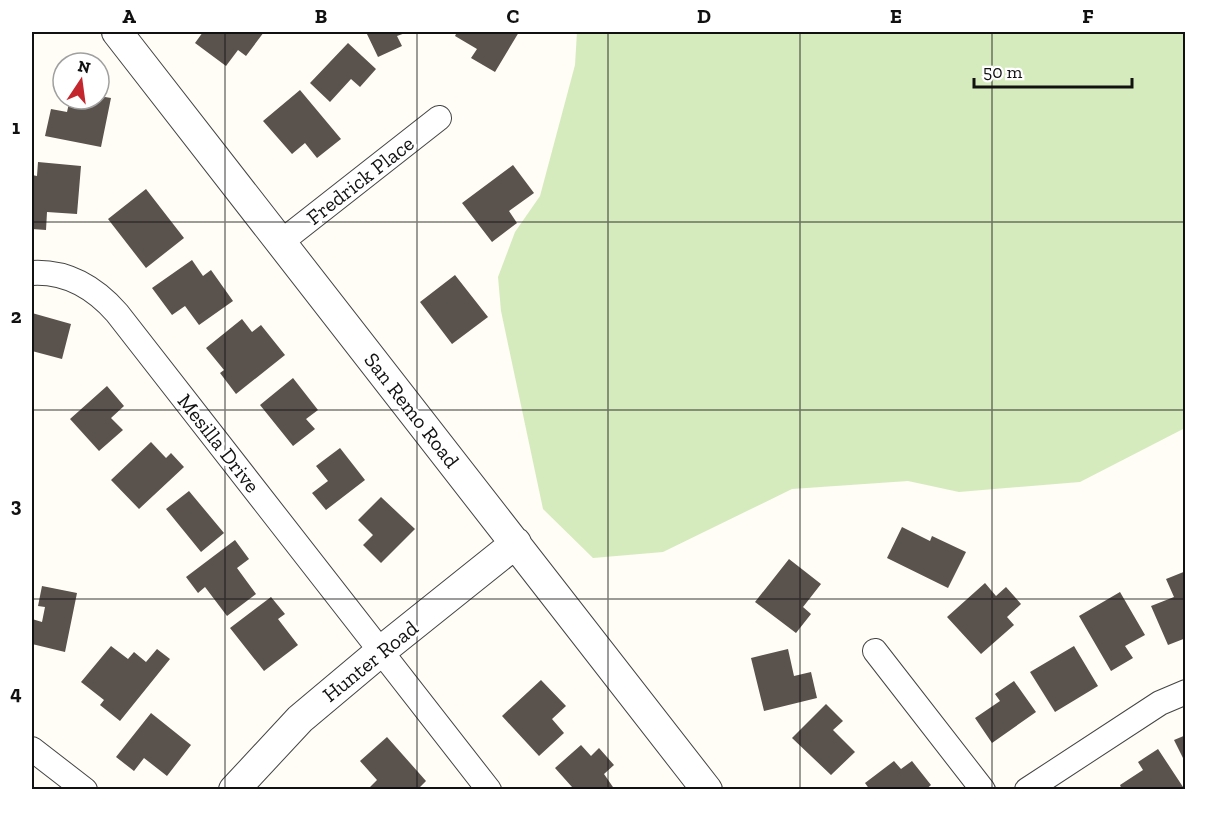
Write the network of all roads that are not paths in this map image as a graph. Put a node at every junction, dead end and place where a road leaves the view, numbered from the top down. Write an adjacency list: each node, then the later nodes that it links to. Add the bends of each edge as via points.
1 (126, 36): 3 (street, San Remo Road)
2 (438, 118): 3 (street, Fredrick Place)
3 (281, 242): 5 (street, San Remo Road)
4 (32, 273): 6 (street, Mesilla Drive, via 73,279 103,297)
5 (516, 543): 6 (street, Hunter Road); 13 (street, San Remo Road)
6 (381, 651): 11 (street, Hunter Road, via 300,719); 12 (street, Mesilla Drive)
7 (875, 651): 14 (street)
8 (1185, 692): 15 (street, via 1160,703)
9 (32, 749): 10 (street)
10 (85, 789)
11 (234, 789)
12 (489, 789)
13 (707, 789)
14 (983, 789)
15 (1027, 789)

